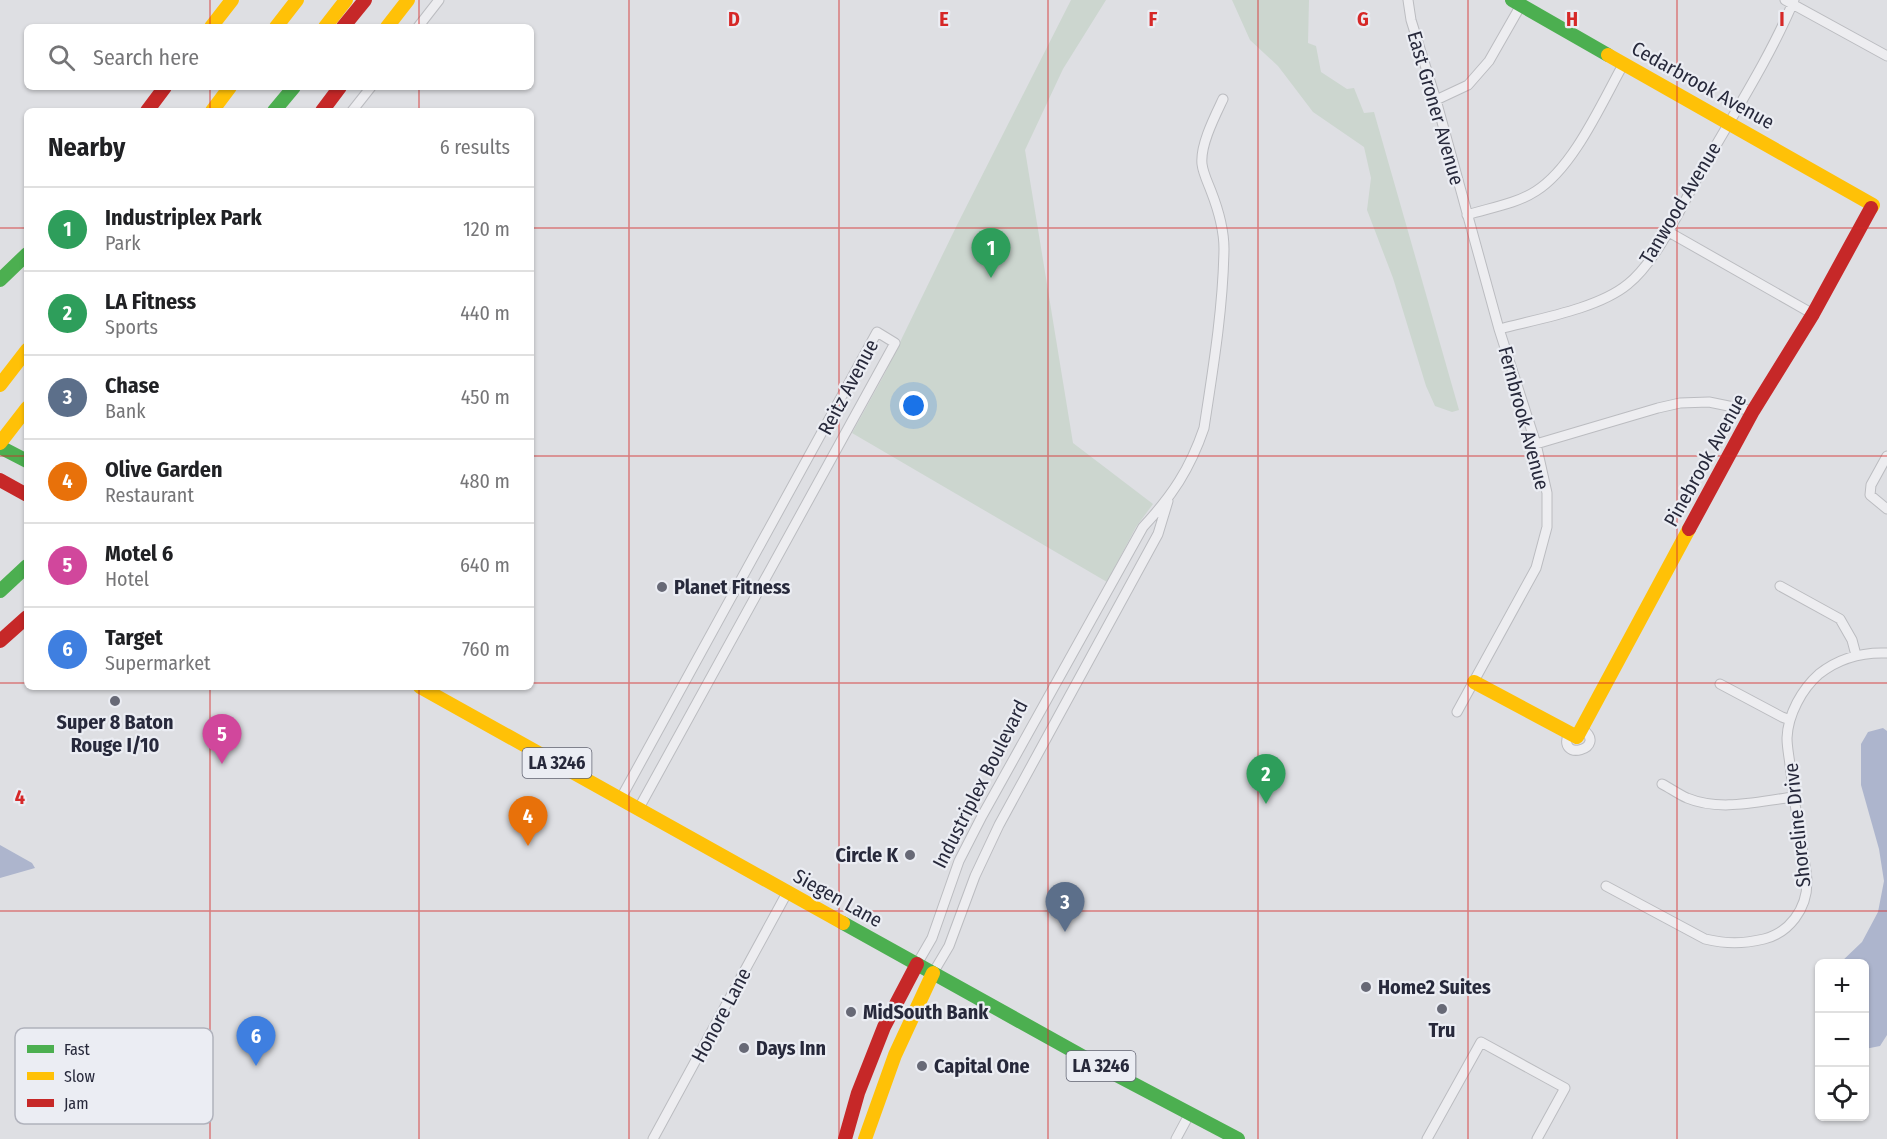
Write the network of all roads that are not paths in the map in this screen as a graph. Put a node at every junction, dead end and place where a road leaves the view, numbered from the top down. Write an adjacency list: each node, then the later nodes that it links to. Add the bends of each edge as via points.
1 (232, 0): 11 (main road)
2 (284, 0): 12 (main road)
3 (297, 0): 13 (main road)
4 (346, 0): 14 (main road)
5 (365, 0): 15 (main road)
6 (408, 0): 16 (main road)
7 (439, 0): 17 (street)
8 (1408, 0): 28 (street, East Groner Avenue)
9 (1790, 1): 18 (street); 36 (street, Tanwood Avenue)
10 (1517, 3): 19 (main road, Cedarbrook Avenue); 28 (street, via 1489,61 1468,85)
11 (213, 24)
12 (268, 24)
13 (278, 24)
14 (327, 24)
15 (345, 24)
16 (389, 24)
17 (419, 24)
18 (1887, 56)
19 (1624, 63): 36 (main road, Cedarbrook Avenue); 38 (street, via 1559,172 1536,192)
20 (163, 90): 29 (main road)
21 (223, 90): 30 (main road)
22 (228, 90): 31 (main road)
23 (276, 90): 32 (main road)
24 (292, 90): 33 (main road)
25 (338, 90): 34 (main road)
26 (369, 90): 35 (street)
27 (1223, 99): 55 (street, Industriplex Boulevard, via 1203,150 1202,164 1218,211 1224,246 1209,392 1200,441)
28 (1436, 100): 38 (street, East Groner Avenue)
29 (149, 108)
30 (212, 108)
31 (212, 108)
32 (261, 108)
33 (276, 108)
34 (324, 108)
35 (354, 108)
36 (1729, 122): 37 (main road, Cedarbrook Avenue); 39 (street, Tanwood Avenue)
37 (1873, 205): 42 (main road, Pinebrook Avenue)
38 (1467, 214): 43 (street, Fernbrook Avenue)
39 (1667, 231): 42 (street); 43 (street, Tanwood Avenue, via 1648,261 1620,289 1566,311)
40 (24, 257): 41 (main road)
41 (0, 280)
42 (1813, 314): 46 (main road, Pinebrook Avenue)
43 (1499, 329): 48 (street, Fernbrook Avenue)
44 (24, 354): 45 (main road)
45 (0, 385)
46 (1753, 411): 48 (street, via 1709,402 1680,403); 64 (main road, Pinebrook Avenue, via 1576,733)
47 (23, 413): 49 (main road)
48 (1536, 444): 64 (street, Fernbrook Avenue, via 1547,494 1547,527 1536,568)
49 (0, 445): 51 (main road)
50 (1887, 456): 56 (street, via 1871,485 1870,495)
51 (24, 459)
52 (2, 482): 53 (main road); 54 (main road)
53 (24, 487)
54 (24, 493)
55 (1170, 498): 75 (street, Industriplex Boulevard, via 1143,527 982,816 959,861 932,938); 76 (street, Industriplex Boulevard, via 1158,534 999,825 949,946)
56 (1887, 508)
57 (24, 569): 59 (main road)
58 (1780, 586): 63 (street, via 1840,619)
59 (0, 591)
60 (24, 620): 61 (main road)
61 (0, 641)
62 (1887, 653): 63 (street, Shoreline Drive)
63 (1856, 655): 68 (street, Shoreline Drive, via 1814,678)
64 (1474, 682): 67 (street, Fernbrook Avenue)
65 (1720, 684): 68 (street)
66 (425, 690): 71 (main road, Siegen Lane / LA 3246)
67 (1457, 712)
68 (1790, 720): 70 (street, Shoreline Drive, via 1787,737)
69 (1662, 784): 70 (street, via 1704,803 1726,805)
70 (1794, 796): 73 (street, Shoreline Drive, via 1807,882 1804,901 1795,918 1774,937 1732,944 1705,939)
71 (621, 798): 72 (main road, Siegen Lane / LA 3246); 72 (street, Reitz Avenue, via 877,332 895,343)
72 (639, 808): 74 (main road, Siegen Lane / LA 3246)
73 (1606, 886)
74 (788, 891): 75 (main road, Siegen Lane / LA 3246); 78 (street, Honore Lane)
75 (917, 964): 76 (main road, Siegen Lane / LA 3246); 79 (main road, Industriplex Boulevard, via 884,1027)
76 (933, 973): 77 (main road, Siegen Lane / LA 3246); 80 (main road, Industriplex Boulevard, via 902,1035)
77 (1190, 1113): 81 (street); 82 (main road, Siegen Lane / LA 3246)
78 (653, 1139)
79 (845, 1139)
80 (865, 1139)
81 (1176, 1139)
82 (1238, 1139)
83 (1427, 1139): 84 (street, via 1481,1042 1565,1088)
84 (1537, 1139)

